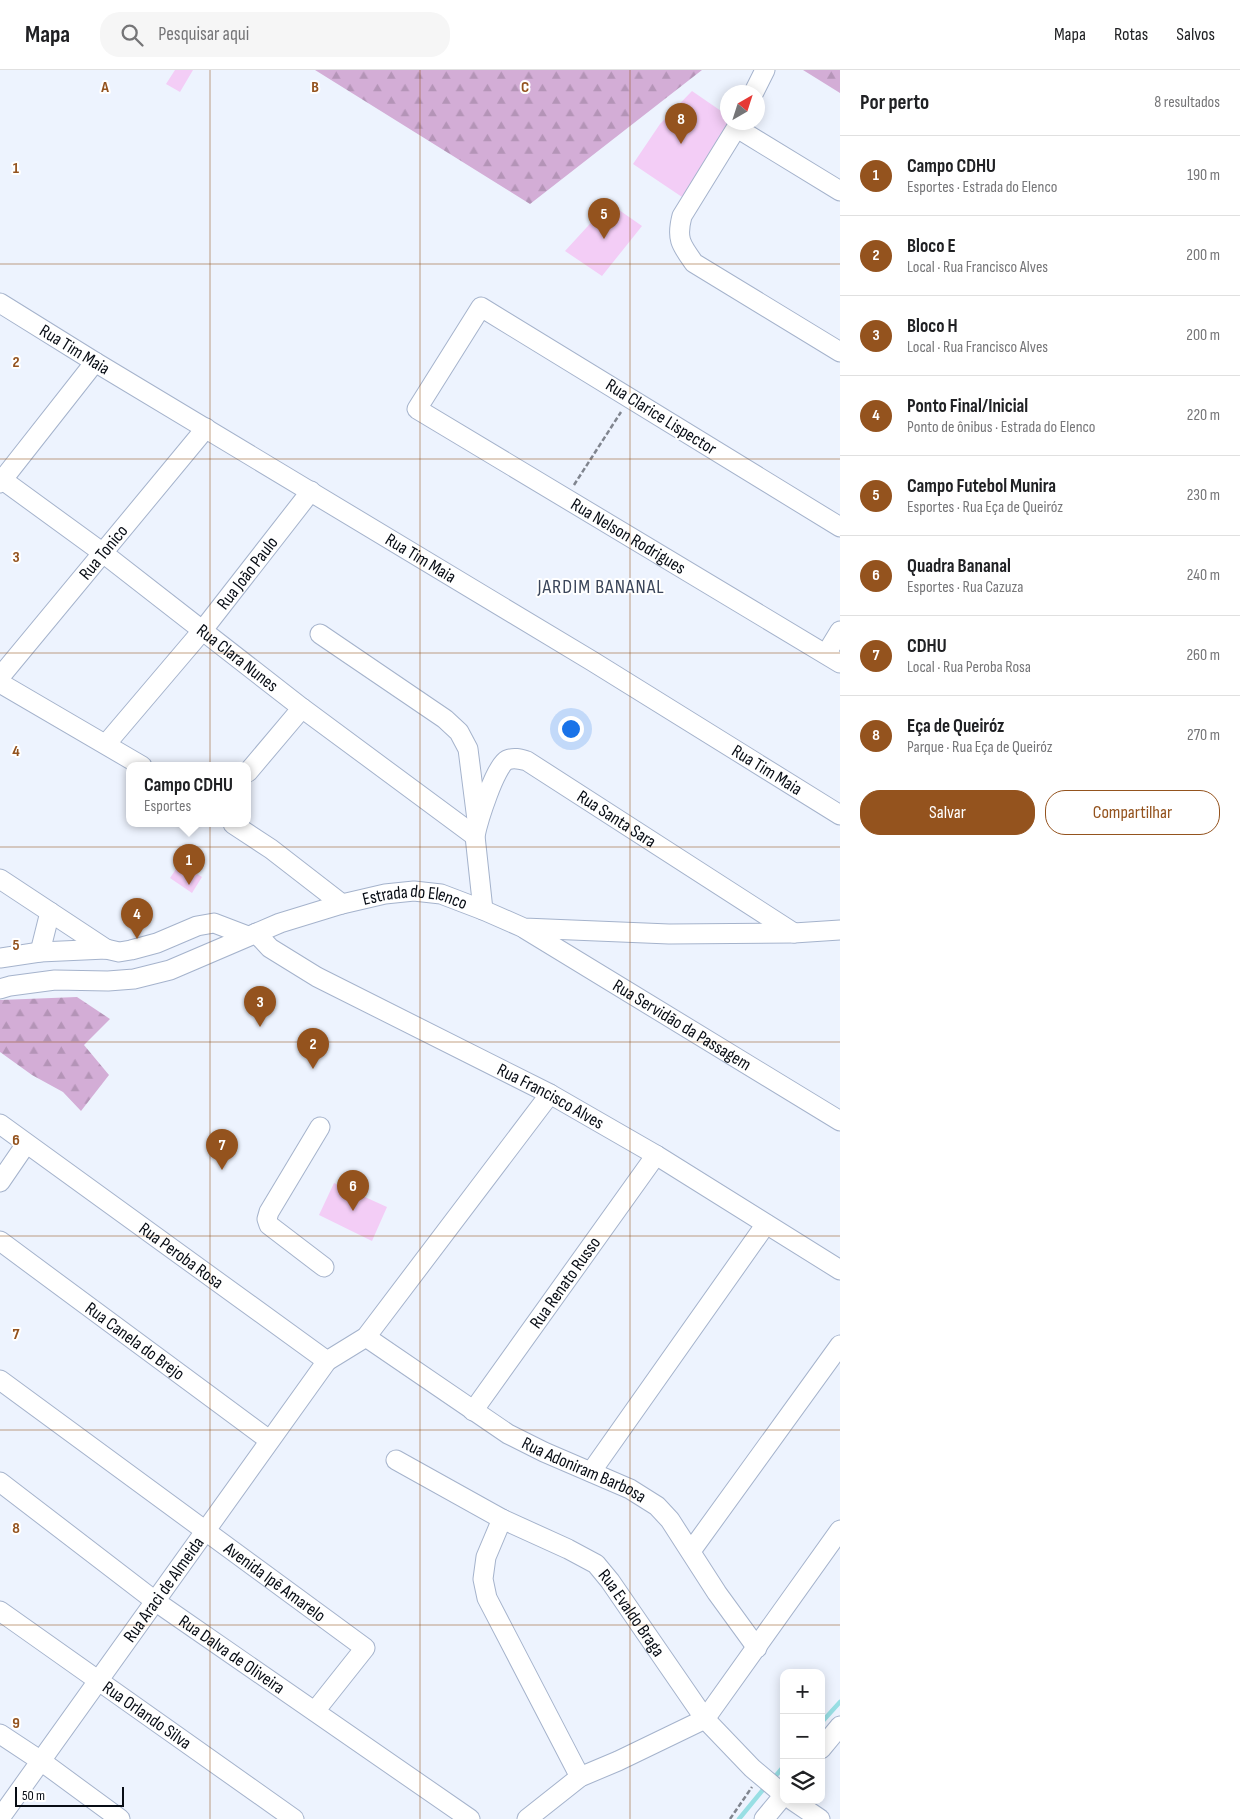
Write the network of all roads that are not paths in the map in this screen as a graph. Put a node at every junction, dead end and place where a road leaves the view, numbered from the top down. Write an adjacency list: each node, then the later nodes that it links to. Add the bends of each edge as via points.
1 (765, 70): 2 (street)
2 (758, 85)
3 (736, 130): 7 (street, via 682,216 680,242 694,263)
4 (747, 130): 5 (street)
5 (840, 191)
6 (0, 303): 8 (street, Rua Tim Maia)
7 (840, 352)
8 (95, 362): 10 (street, Rua Tim Maia); 11 (street)
9 (417, 408): 13 (street, Rua Clarice Lispector, via 481,307); 18 (street, Rua Nelson Rodrigues)
10 (206, 428): 12 (street, Rua Tim Maia); 14 (street, Rua Tonico)
11 (1, 480): 14 (street, Rua Clara Nunes)
12 (311, 492): 15 (street, Rua João Paulo); 25 (street, Rua Tim Maia, via 592,660)
13 (840, 527)
14 (103, 553): 15 (street, Rua Clara Nunes); 19 (street, Rua Tonico)
15 (202, 631): 21 (street, Rua Clara Nunes); 22 (street, Rua João Paulo)
16 (840, 631): 18 (street)
17 (320, 634): 27 (street, via 459,732 468,749)
18 (833, 659)
19 (0, 677)
20 (0, 683): 22 (street)
21 (302, 708): 24 (street); 27 (street, Rua Clara Nunes)
22 (106, 744): 23 (street)
23 (135, 762)
24 (251, 768)
25 (840, 815)
26 (238, 827): 29 (street)
27 (476, 830): 30 (street); 34 (street, Rua Santa Sara, via 498,769 514,758 527,761)
28 (0, 879): 31 (street)
29 (342, 904): 30 (street, Estrada do Elenco, via 414,891 441,894); 35 (street, Estrada do Elenco)
30 (483, 910): 32 (street, Estrada do Elenco)
31 (50, 912): 36 (street); 37 (street)
32 (524, 928): 34 (street, Estrada do Elenco, via 669,934); 41 (street, Rua Servidão da Passagem)
33 (840, 930): 34 (street, Estrada do Elenco)
34 (794, 933)
35 (252, 934): 36 (street, via 214,923 131,950 119,952); 39 (street, Estrada do Elenco, via 170,970 134,979 54,980); 40 (street, Rua Francisco Alves, via 317,976)
36 (106, 948): 37 (street)
37 (40, 952): 38 (street)
38 (0, 958)
39 (0, 989)
40 (550, 1094): 45 (street, Rua Francisco Alves); 51 (street)
41 (840, 1121)
42 (0, 1124): 44 (street, Rua Peroba Rosa)
43 (320, 1127): 49 (street, via 268,1212 268,1219 269,1225)
44 (26, 1144): 46 (street); 53 (street, Rua Peroba Rosa)
45 (656, 1155): 47 (street, Rua Francisco Alves); 55 (street, Rua Renato Russo)
46 (0, 1182)
47 (766, 1224): 50 (street, Rua Francisco Alves); 58 (street)
48 (0, 1241): 56 (street, Rua Canela do Brejo)
49 (324, 1268)
50 (840, 1270)
51 (366, 1337): 53 (street); 55 (street, Rua Adoniram Barbosa)
52 (840, 1345): 63 (street)
53 (327, 1360): 56 (street, Rua Araci de Almeida)
54 (1, 1383): 61 (street, Avenida Ipê Amarelo)
55 (473, 1411): 58 (street, Rua Adoniram Barbosa, via 508,1434)
56 (269, 1440): 61 (street, Rua Araci de Almeida)
57 (396, 1460): 60 (street, Rua Evaldo Braga)
58 (591, 1472): 63 (street, Rua Adoniram Barbosa, via 630,1489 657,1506)
59 (0, 1482): 64 (street, Rua Dalva de Oliveira)
60 (502, 1519): 69 (street, Rua Evaldo Braga, via 596,1564); 74 (street, via 486,1557 483,1579 487,1598)
61 (206, 1530): 64 (street, Rua Araci de Almeida); 68 (street, Avenida Ipê Amarelo, via 365,1648)
62 (840, 1530): 66 (street)
63 (691, 1551): 66 (street, Rua Adoniram Barbosa)
64 (155, 1601): 67 (street, Rua Araci de Almeida); 68 (street, Rua Dalva de Oliveira)
65 (0, 1610): 67 (street, Rua Orlando Silva)
66 (757, 1648): 69 (street)
67 (98, 1680): 73 (street, Rua Araci de Almeida); 80 (street, Rua Orlando Silva)
68 (315, 1711): 81 (street, Rua Dalva de Oliveira)
69 (705, 1719): 74 (street); 75 (street, Rua Evaldo Braga, via 758,1774)
70 (840, 1726): 72 (street)
71 (0, 1734): 73 (street)
72 (825, 1744)
73 (41, 1761): 78 (street, Rua Araci de Almeida); 79 (street)
74 (580, 1778): 82 (street)
75 (780, 1791)
76 (780, 1801): 83 (street)
77 (798, 1804): 84 (street, Rua Evaldo Braga)
78 (0, 1818)
79 (120, 1819)
80 (294, 1819)
81 (470, 1819)
82 (527, 1819)
83 (764, 1819)
84 (820, 1819)

